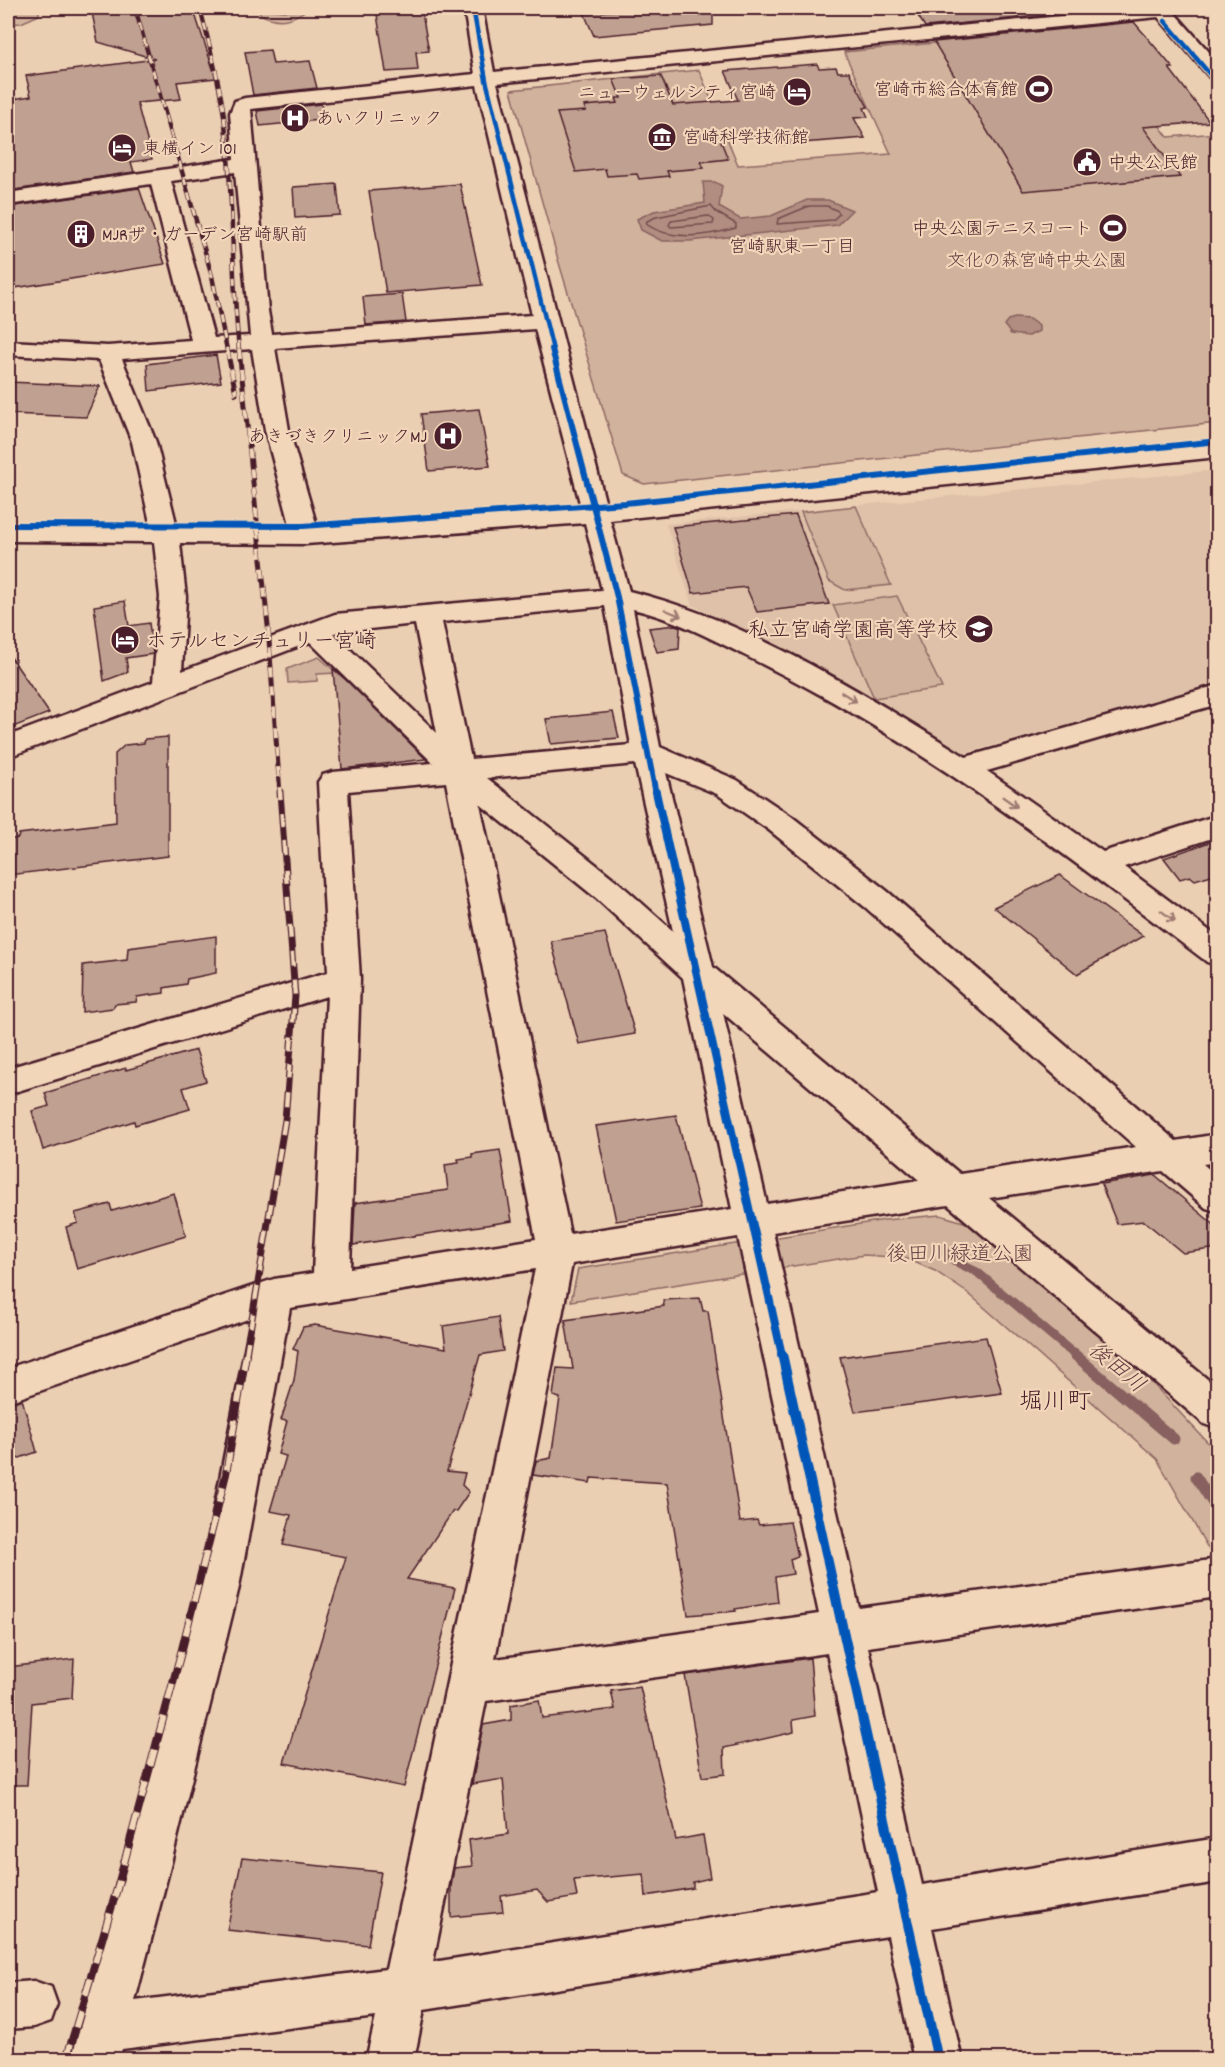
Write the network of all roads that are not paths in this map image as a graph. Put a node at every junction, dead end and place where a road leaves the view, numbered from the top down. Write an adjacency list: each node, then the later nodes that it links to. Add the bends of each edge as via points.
1 (473, 8): 4 (street)
2 (1162, 9): 3 (street); 4 (street)
3 (1217, 74)
4 (486, 80): 5 (street, via 242,105); 8 (street)
5 (245, 164): 6 (street); 9 (street)
6 (159, 175): 7 (street); 10 (street)
7 (8, 199)
8 (545, 321): 9 (street); 14 (street)
9 (262, 342): 10 (street); 17 (street, via 277,430)
10 (204, 346): 12 (street)
11 (8, 348): 12 (street)
12 (108, 353): 16 (street, via 144,442)
13 (1218, 450): 14 (street)
14 (596, 514): 17 (street); 18 (street)
15 (8, 533): 16 (street)
16 (166, 536): 17 (street); 21 (street, via 173,597)
17 (306, 536)
18 (617, 597): 19 (street); 24 (street); 25 (street, one-way to 25, via 663,608 753,648 841,692)
19 (427, 614): 20 (street, via 335,623); 26 (street)
20 (315, 630): 21 (street); 26 (street)
21 (167, 686): 23 (street)
22 (1218, 694): 25 (street)
23 (8, 747)
24 (647, 753): 26 (street); 30 (street); 34 (street, via 727,787 780,824 876,899)
25 (962, 768): 28 (street, one-way to 28)
26 (459, 771): 30 (street, via 607,890); 31 (street, via 333,782); 38 (street)
27 (1218, 825): 28 (street)
28 (1099, 864): 29 (street, one-way to 29)
29 (1218, 954)
30 (698, 973): 35 (street); 37 (street)
31 (345, 979): 32 (street); 39 (street)
32 (8, 1081)
33 (1218, 1148): 34 (street)
34 (1166, 1156): 35 (street); 36 (street)
35 (952, 1189): 37 (street); 42 (street)
36 (1218, 1198)
37 (752, 1220): 38 (street); 44 (street)
38 (556, 1251): 39 (street); 45 (street)
39 (331, 1287): 40 (street)
40 (274, 1295): 41 (street); 49 (street, via 219,1587)
41 (8, 1385)
42 (1218, 1412)
43 (1218, 1578): 44 (street)
44 (843, 1631): 45 (street); 47 (street)
45 (469, 1683): 48 (street)
46 (1218, 1860): 47 (street)
47 (906, 1910): 48 (street); 51 (street)
48 (405, 1990): 49 (street); 50 (street)
49 (99, 2044)
50 (390, 2060)
51 (938, 2060)

